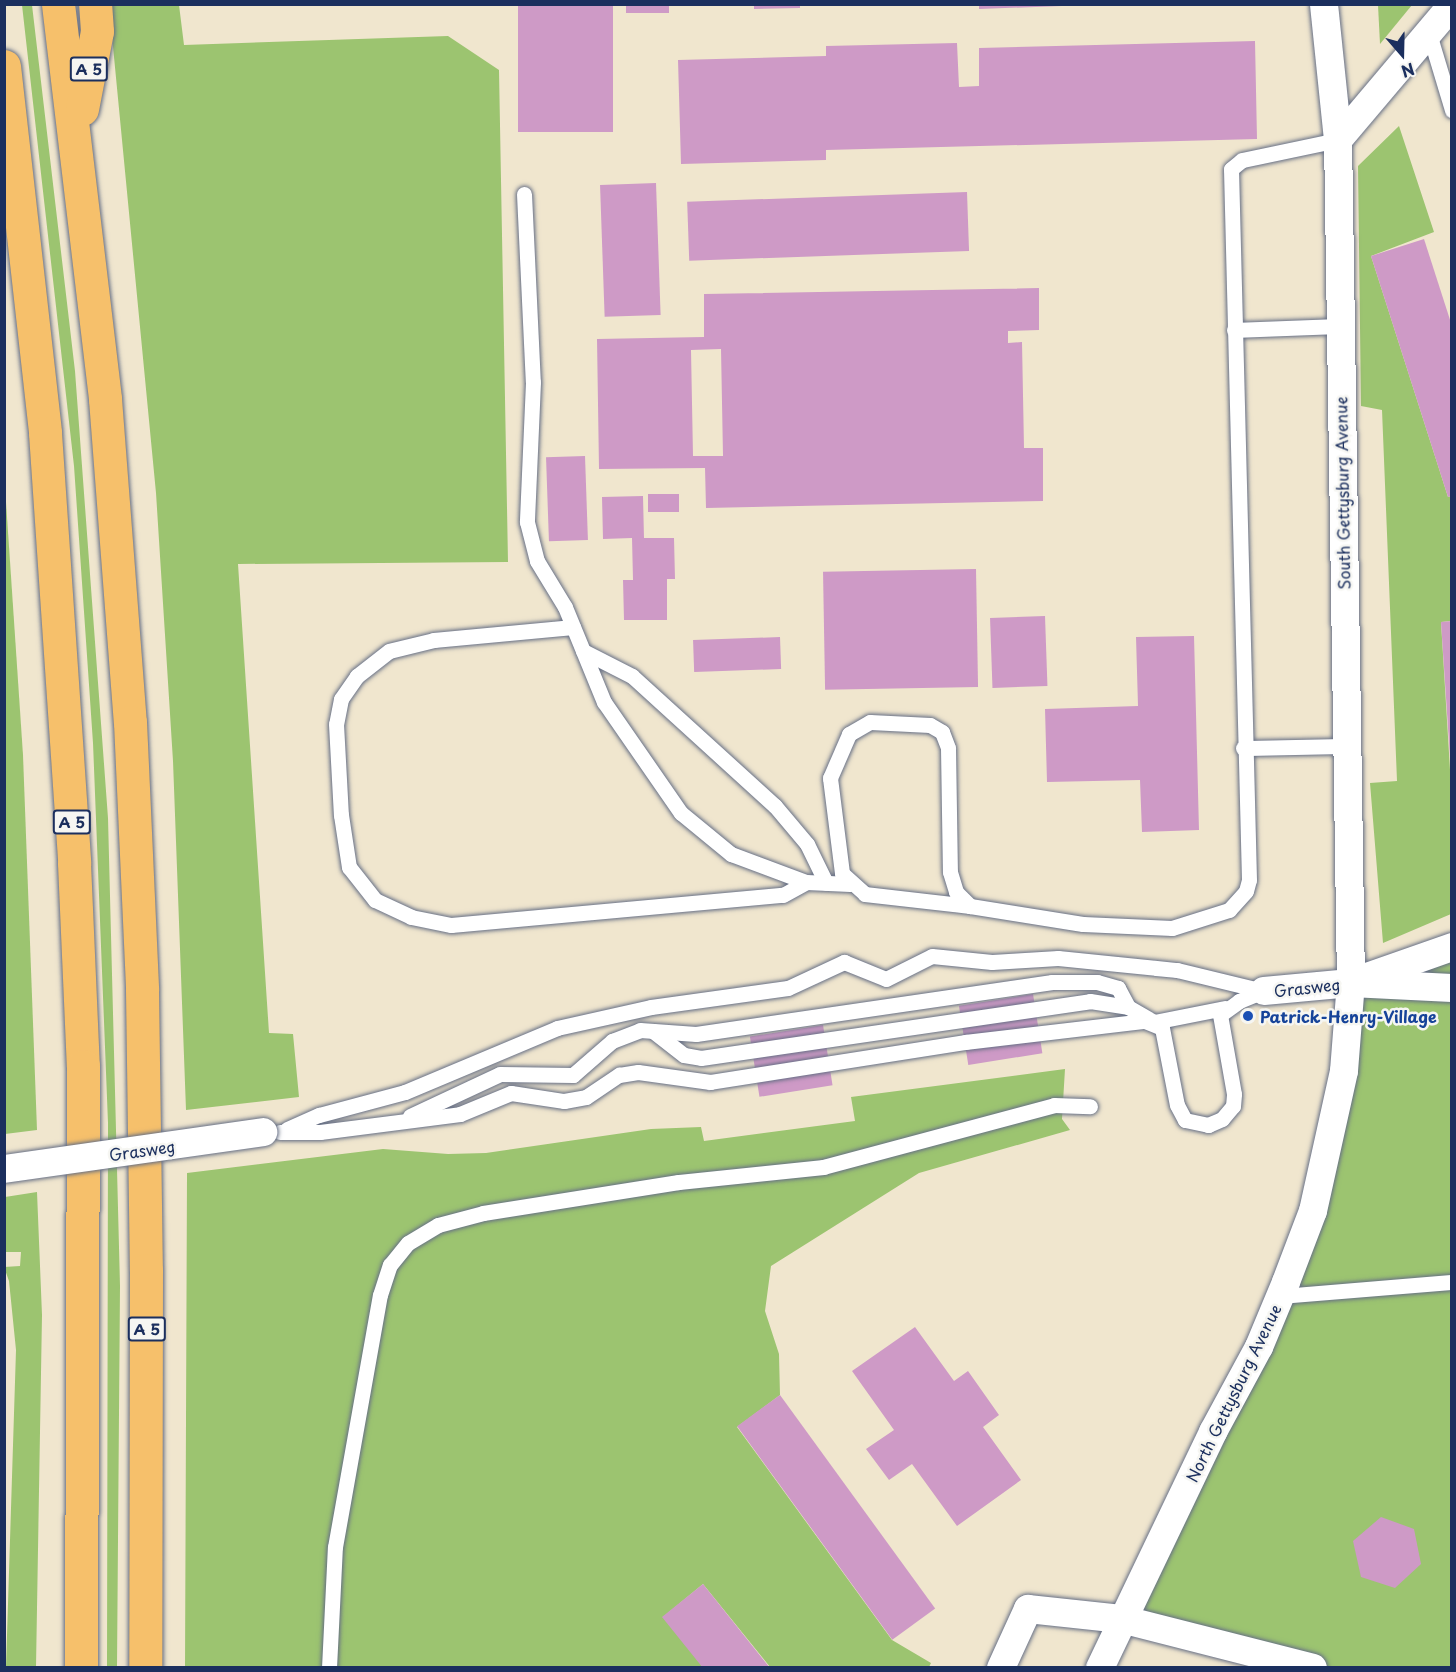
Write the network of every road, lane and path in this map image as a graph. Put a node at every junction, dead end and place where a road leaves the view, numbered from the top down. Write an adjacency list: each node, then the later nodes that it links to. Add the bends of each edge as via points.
1 (58, 4): 8 (highway, A 5)
2 (95, 4): 8 (highway, A 5, via 97,31)
3 (1323, 4): 9 (street, South Gettysburg Avenue)
4 (1452, 5): 5 (street)
5 (1428, 30): 7 (lane); 9 (street)
6 (4, 66): 36 (highway, A 5, via 45,433 75,875 83,1066)
7 (1452, 110)
8 (77, 134): 37 (highway, A 5, via 105,399 130,722 142,990 147,1270)
9 (1338, 140): 11 (street, South Gettysburg Avenue); 12 (lane, via 1242,160 1231,169)
10 (524, 194): 13 (lane, via 533,382 527,522 537,561)
11 (1338, 326): 12 (lane); 15 (street, South Gettysburg Avenue)
12 (1234, 330): 16 (lane)
13 (573, 627): 14 (lane); 17 (lane, via 434,640 389,651 357,676 341,699 336,724 341,815 349,867 375,900 411,917 451,925 783,895)
14 (583, 651): 17 (lane, via 604,702 681,813 732,854); 18 (lane, via 632,676 776,806 807,844)
15 (1347, 746): 16 (lane); 22 (street, South Gettysburg Avenue)
16 (1243, 748): 20 (lane, via 1249,880 1239,902 1228,910 1172,928 1083,924)
17 (806, 882): 18 (lane)
18 (826, 883): 19 (lane)
19 (850, 884): 20 (lane, via 865,894); 20 (lane, via 842,873 830,778 839,752 849,734 870,722 930,725 942,732 948,748 951,872 956,892)
20 (970, 906)
21 (1452, 947): 22 (street)
22 (1351, 983): 23 (street); 24 (street, Grasweg); 34 (street, North Gettysburg Avenue, via 1344,1071 1331,1146 1313,1211)
23 (1452, 988)
24 (1264, 991): 26 (lane); 31 (lane, via 1177,970 1058,958 992,962 932,956 886,979 844,962 788,988 651,1007 557,1028 405,1092)
25 (1128, 1007): 27 (lane); 28 (lane, via 1090,1001 701,1058 684,1055); 28 (lane, via 1118,988 1097,982 1052,982 696,1034)
26 (1225, 1008): 27 (lane); 27 (lane, via 1220,1026 1234,1100 1222,1119 1208,1125 1185,1120 1177,1105 1167,1041)
27 (1154, 1022): 30 (lane, via 965,1042 710,1083 638,1072 619,1075 586,1097 564,1101 511,1093 460,1114)
28 (653, 1031): 30 (lane, via 625,1033 573,1075 500,1074)
29 (1090, 1106): 38 (lane, via 1053,1105 823,1167 679,1182 483,1213 438,1225 408,1243 390,1265 380,1295 335,1547)
30 (399, 1122): 31 (lane, via 320,1132)
31 (271, 1132): 32 (street, Grasweg, bridge)
32 (4, 1169)
33 (1452, 1282): 34 (lane)
34 (1281, 1296): 35 (street, North Gettysburg Avenue)
35 (1121, 1619): 39 (street, via 1028,1609); 40 (street, North Gettysburg Avenue); 41 (street)
36 (81, 1668)
37 (145, 1668)
38 (329, 1668)
39 (1001, 1668)
40 (1100, 1668)
41 (1313, 1668)

